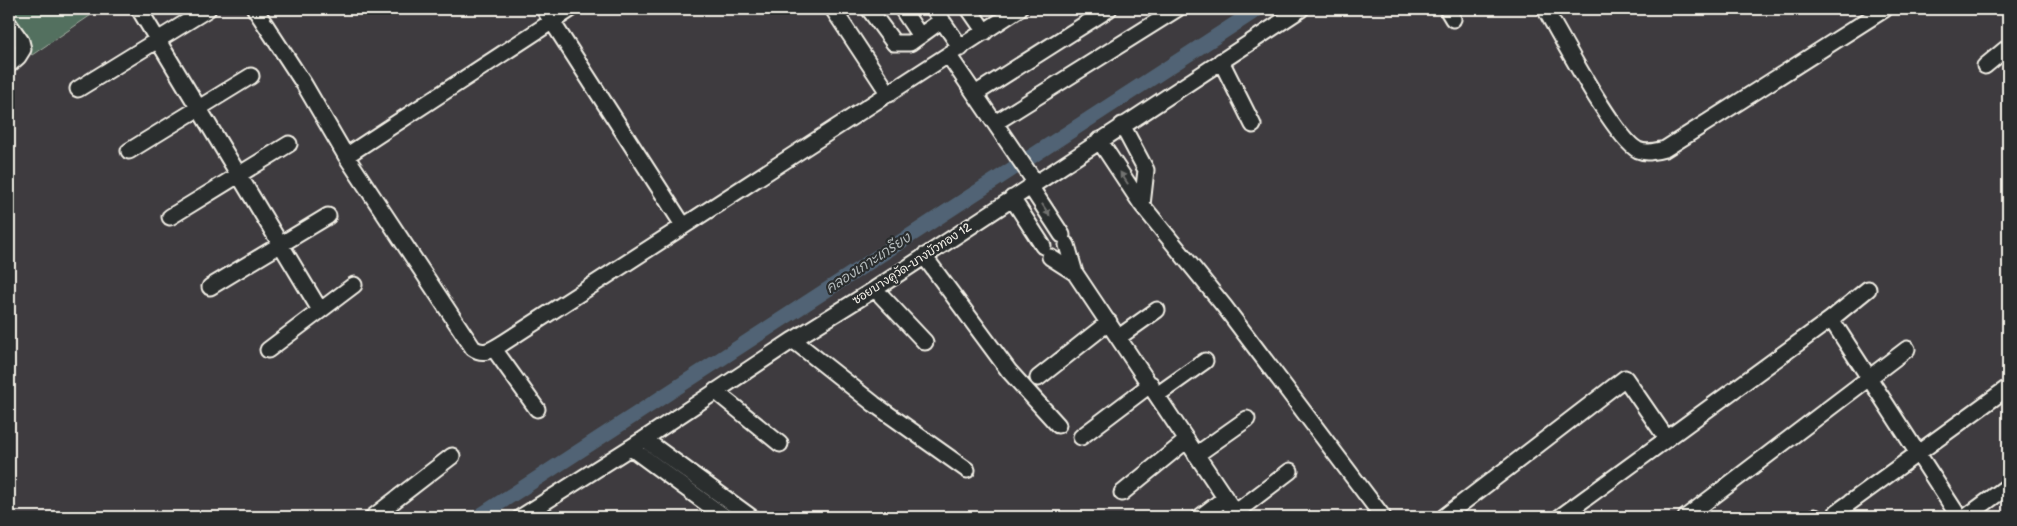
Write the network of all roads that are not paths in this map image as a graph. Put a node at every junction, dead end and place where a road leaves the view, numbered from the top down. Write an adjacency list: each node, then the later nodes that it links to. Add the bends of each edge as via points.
1 (139, 9): 20 (street)
2 (208, 9): 20 (street)
3 (255, 9): 37 (street)
4 (571, 9): 16 (street)
5 (833, 9): 28 (street)
6 (869, 9): 19 (street, via 894,43 910,42)
7 (902, 9): 19 (street)
8 (969, 9): 18 (street)
9 (1019, 9): 18 (street)
10 (1109, 9): 29 (street)
11 (1301, 9): 23 (street, ซอยบางคูวัด-บางบัวทอง 12)
12 (1545, 9): 13 (street, via 1614,125 1629,144 1650,153 1665,149)
13 (1885, 9)
14 (1170, 11): 31 (street)
15 (938, 14): 19 (street); 22 (street)
16 (548, 15): 37 (street); 44 (street)
17 (9, 24): 24 (street, via 22,50)
18 (985, 32): 22 (street)
19 (920, 36)
20 (159, 40): 27 (street); 30 (street)
21 (2008, 47): 25 (street)
22 (955, 52): 28 (street); 29 (street)
23 (1220, 61): 32 (street, ซอยบางคูวัด-บางบัวทอง 12); 33 (street)
24 (9, 65)
25 (1986, 66)
26 (251, 76): 30 (street)
27 (78, 89)
28 (889, 94): 44 (street)
29 (975, 94): 31 (street)
30 (200, 108): 36 (street); 38 (street)
31 (995, 123): 39 (street)
32 (1122, 125): 34 (street, ซอยบางคูวัด-บางบัวทอง 12); 41 (street, via 1146,170)
33 (1253, 126)
34 (1099, 140): 39 (street, ซอยบางคูวัด-บางบัวทอง 12); 41 (street, one-way to 34)
35 (289, 144): 38 (street)
36 (129, 151)
37 (346, 156): 59 (street, via 473,348 478,352)
38 (239, 174): 42 (street); 45 (street)
39 (1032, 184): 40 (street, ซอยบางคูวัด-บางบัวทอง 12); 47 (street, one-way to 47, via 1065,240)
40 (1012, 198): 46 (street, ซอยบางคูวัด-บางบัวทอง 12); 47 (street, via 1046,251)
41 (1142, 205): 92 (street, via 1224,306)
42 (170, 216)
43 (328, 216): 45 (street)
44 (684, 225): 59 (street)
45 (282, 242): 49 (street); 52 (street)
46 (924, 256): 50 (street, ซอยบางคูวัด-บางบัวทอง 12); 70 (street, via 1010,371)
47 (1075, 273): 55 (street)
48 (354, 285): 52 (street)
49 (210, 287)
50 (875, 289): 57 (street, ซอยบางคูวัด-บางบัวทอง 12); 58 (street)
51 (1868, 289): 54 (street)
52 (320, 310): 61 (street)
53 (1157, 310): 56 (street)
54 (1831, 319): 64 (street); 73 (street)
55 (1109, 322): 56 (street); 63 (street)
56 (1120, 337): 65 (street)
57 (793, 340): 67 (street, ซอยบางคูวัด-บางบัวทอง 12); 80 (street, via 874,404)
58 (925, 342)
59 (494, 349): 68 (street)
60 (1907, 349): 64 (street)
61 (268, 350)
62 (1204, 361): 65 (street)
63 (1038, 378)
64 (1869, 378): 77 (street); 95 (street)
65 (1154, 389): 71 (street); 74 (street)
66 (2006, 389): 77 (street)
67 (715, 391): 72 (street, ซอยบางคูวัด-บางบัวทอง 12); 75 (street)
68 (537, 409)
69 (1247, 419): 78 (street)
70 (1058, 425)
71 (1081, 436)
72 (644, 439): 76 (street, ซอยบางคูวัด-บางบัวทอง 12); 90 (street)
73 (1667, 439): 93 (street, via 1625,378); 94 (street)
74 (1187, 440): 78 (street); 83 (street)
75 (780, 444)
76 (631, 448): 87 (street, ซอยบางคูวัด-บางบัวทอง 12); 89 (street)
77 (1918, 454): 85 (street); 96 (street)
78 (1196, 455): 84 (street)
79 (452, 456): 88 (street)
80 (967, 470)
81 (1290, 472): 86 (street)
82 (2008, 486): 97 (street)
83 (1122, 493)
84 (1225, 498): 86 (street); 91 (street)
85 (1836, 512)
86 (1237, 515)
87 (527, 516)
88 (373, 517)
89 (725, 517)
90 (751, 517)
91 (1200, 517)
92 (1383, 517)
93 (1444, 517)
94 (1560, 517)
95 (1686, 517)
96 (1958, 517)
97 (1966, 517)

